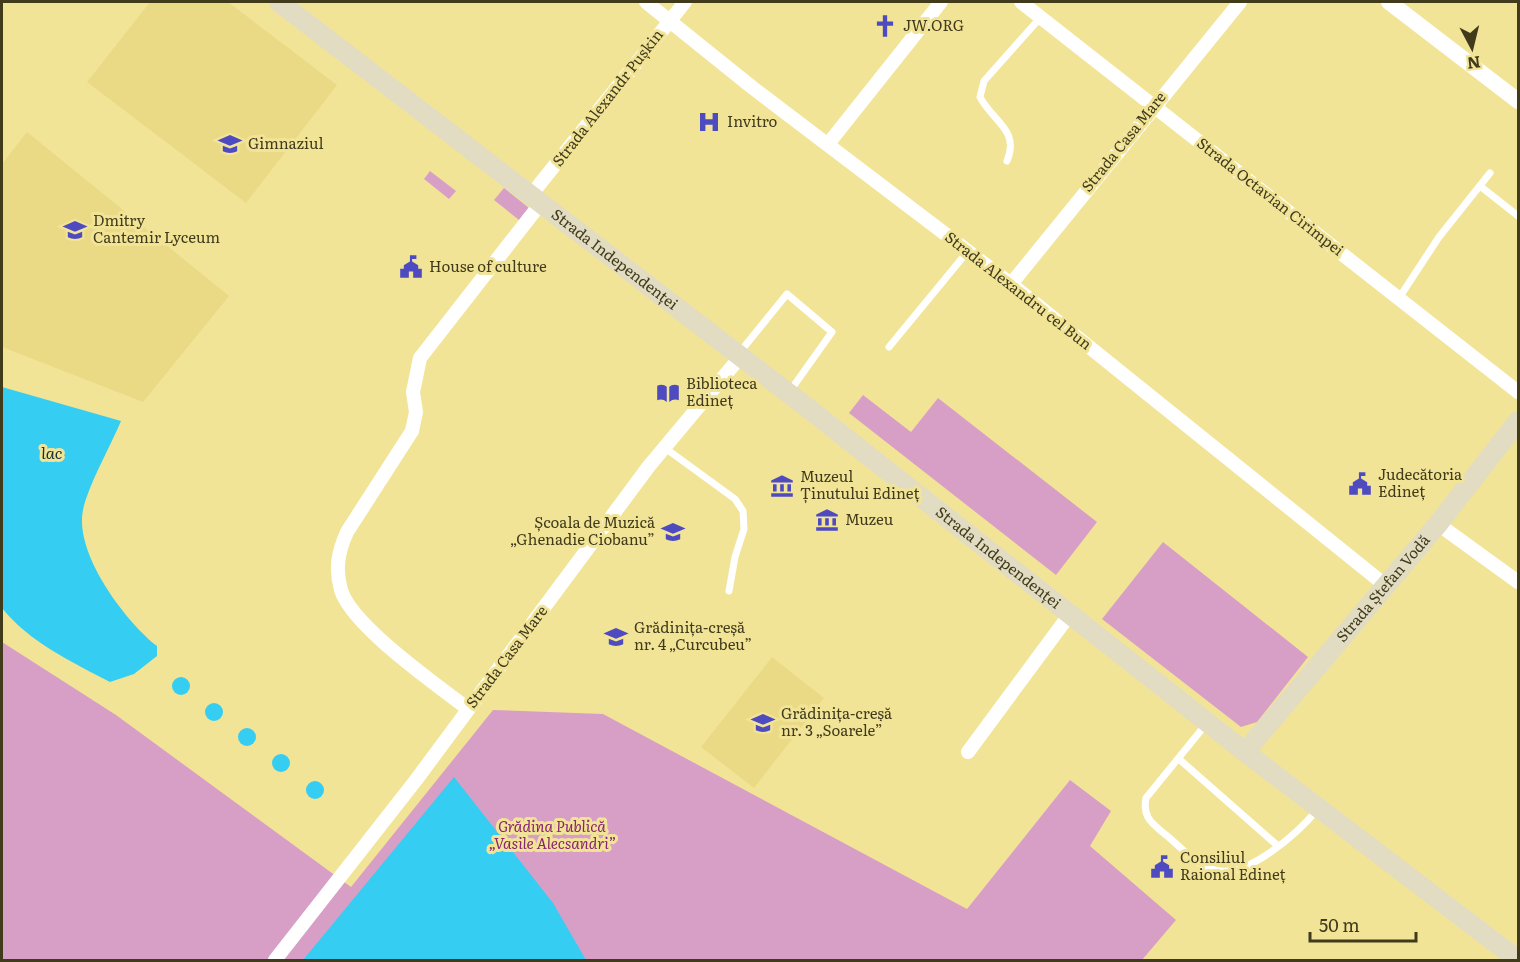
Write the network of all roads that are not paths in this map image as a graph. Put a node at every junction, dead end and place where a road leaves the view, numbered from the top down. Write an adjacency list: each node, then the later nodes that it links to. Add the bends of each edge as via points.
1 (279, 2): 16 (main road, Strada Independenței)
2 (646, 2): 9 (street, Strada Alexandru cel Bun)
3 (685, 2): 9 (street, Strada Alexandr Pușkin)
4 (941, 2): 12 (street)
5 (1021, 2): 8 (street, Strada Octavian Cirimpei)
6 (1240, 2): 11 (street, Strada Casa Mare)
7 (1389, 2): 10 (street)
8 (1041, 17): 11 (street, Strada Octavian Cirimpei); 13 (lane, via 984,81 980,97 1010,136 1012,150)
9 (669, 21): 12 (street, Strada Alexandru cel Bun); 16 (street, Strada Alexandr Pușkin)
10 (1518, 101)
11 (1153, 105): 19 (street, Strada Casa Mare); 20 (street, Strada Octavian Cirimpei)
12 (828, 144): 18 (street, Strada Alexandru cel Bun)
13 (1007, 161)
14 (1490, 173): 15 (lane)
15 (1480, 186): 17 (lane); 20 (lane, via 1439,237)
16 (536, 199): 22 (main road, Strada Independenței); 32 (street, Strada Alexandr Pușkin, via 420,358 413,392 416,411 412,431 339,550 337,570 348,606 392,648)
17 (1518, 216)
18 (968, 251): 19 (street, Strada Alexandru cel Bun); 21 (lane)
19 (1011, 284): 29 (street, Strada Alexandru cel Bun)
20 (1399, 298): 23 (street, Strada Octavian Cirimpei)
21 (889, 347)
22 (739, 355): 24 (main road, Strada Independenței); 24 (lane, via 786,294 832,332); 26 (street, Strada Casa Mare)
23 (1518, 392)
24 (788, 393): 31 (main road, Strada Independenței)
25 (1518, 421): 27 (main road, Strada Ștefan Vodă)
26 (665, 448): 30 (lane, via 735,499 743,511 744,529); 32 (street, Strada Casa Mare)
27 (1438, 524): 28 (street); 29 (main road, Strada Ștefan Vodă)
28 (1518, 582)
29 (1385, 585): 35 (main road, Strada Ștefan Vodă)
30 (729, 591)
31 (1070, 614): 33 (main road, Strada Independenței); 34 (street)
32 (468, 709): 39 (street, Strada Casa Mare)
33 (1208, 723): 35 (main road, Strada Independenței); 36 (lane)
34 (968, 752)
35 (1245, 752): 37 (main road, Strada Independenței)
36 (1179, 759): 38 (lane); 38 (lane, via 1146,798 1147,818 1199,864 1214,870 1238,870)
37 (1319, 807): 38 (lane, via 1300,830); 40 (main road, Strada Independenței)
38 (1278, 846)
39 (275, 960)
40 (1518, 960)

